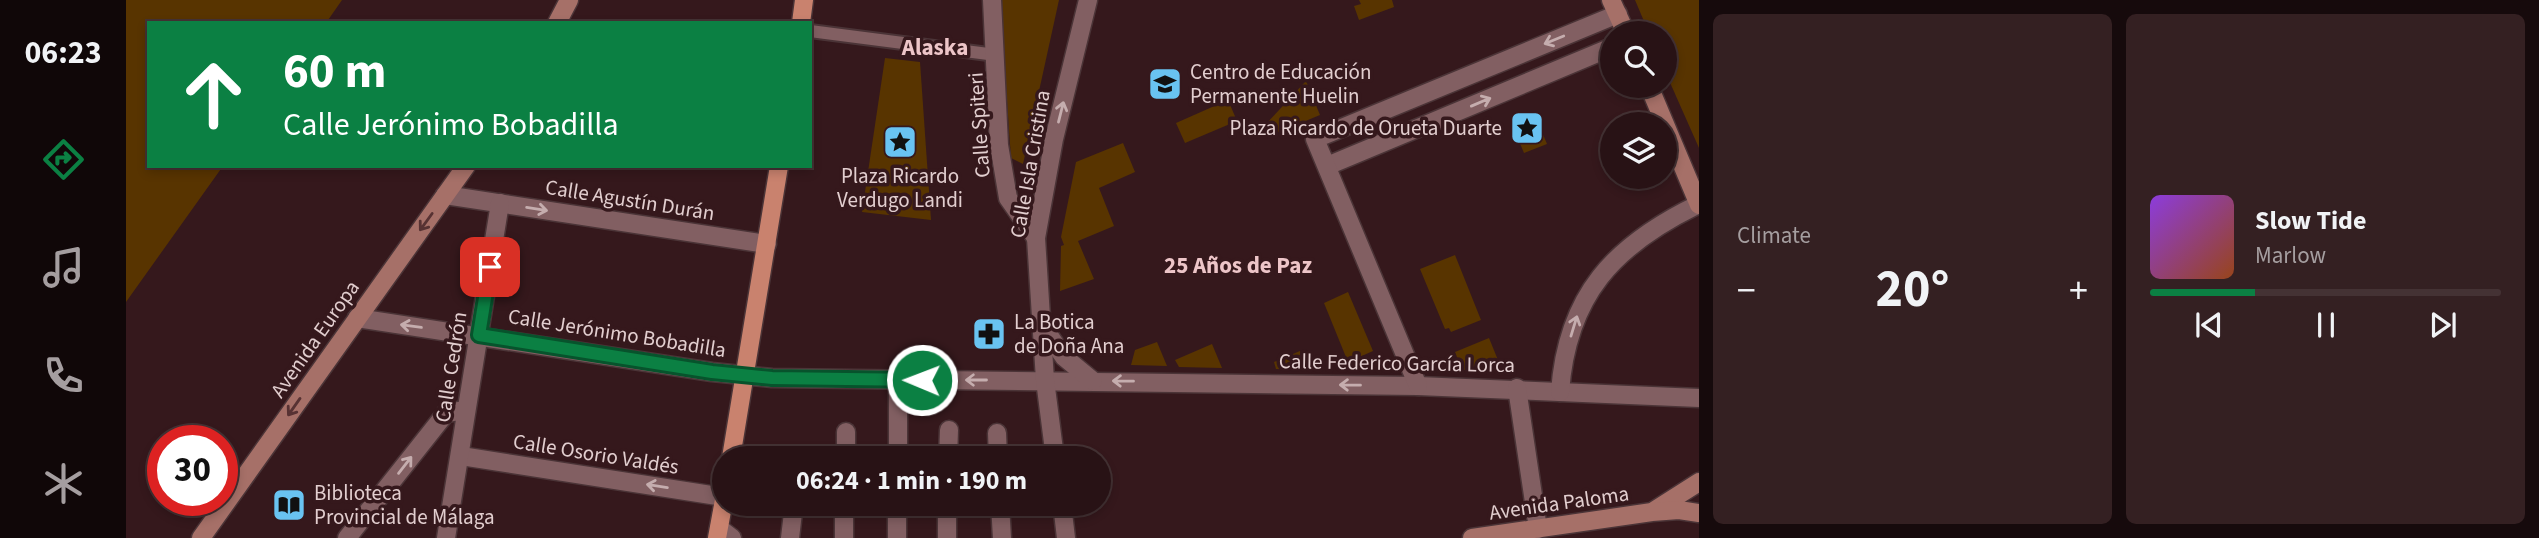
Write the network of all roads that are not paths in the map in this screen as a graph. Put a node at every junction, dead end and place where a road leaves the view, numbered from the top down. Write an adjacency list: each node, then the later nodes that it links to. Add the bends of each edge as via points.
1 (569, 0): 6 (main road)
2 (804, 0): 7 (main road)
3 (992, 0): 10 (street, Calle Spiteri)
4 (1088, 0): 19 (street, Calle Isla Cristina, one-way to 4)
5 (1614, 7): 12 (street, one-way to 12, via 1315,139)
6 (558, 21)
7 (801, 21)
8 (812, 31): 10 (street)
9 (1600, 52): 12 (street, one-way to 9)
10 (996, 55): 19 (street, Calle Spiteri, via 999,145 1009,198)
11 (1655, 98): 15 (main road)
12 (1327, 166): 28 (street)
13 (465, 168): 16 (main road, Avenida Europa)
14 (779, 168): 20 (main road)
15 (1693, 175): 18 (main road)
16 (445, 195): 17 (street, Calle Agustín Durán); 21 (main road, Avenida Europa, one-way to 21)
17 (500, 203): 20 (street, Calle Agustín Durán, one-way to 20); 23 (street, Calle Cedrón)
18 (1699, 205): 30 (street, one-way to 18, via 1562,366 1577,317 1596,278 1636,239)
19 (1036, 237): 22 (street, Calle Isla Cristina)
20 (767, 244): 24 (main road)
21 (357, 318): 23 (street, Calle Jerónimo Bobadilla, one-way to 21); 56 (main road, Avenida Europa, one-way to 56)
22 (1041, 324): 26 (street, Calle Isla Cristina); 27 (street, via 1064,358)
23 (479, 335): 24 (street, Calle Jerónimo Bobadilla); 32 (street, Calle Cedrón)
24 (745, 375): 25 (street, Calle Federico García Lorca); 36 (main road)
25 (898, 380): 26 (street, Calle Federico García Lorca, one-way to 25); 38 (street)
26 (1045, 380): 27 (street, Calle Federico García Lorca); 41 (street, Calle Isla Cristina)
27 (1093, 381): 28 (street, Calle Federico García Lorca, one-way to 27)
28 (1418, 386): 29 (street, Calle Federico García Lorca)
29 (1517, 388): 30 (street, Calle Federico García Lorca); 54 (street)
30 (1560, 392): 31 (street, Calle Federico García Lorca)
31 (1699, 398)
32 (466, 410): 42 (street, Calle Cedrón); 57 (street, one-way to 32, via 446,413)
33 (949, 430): 39 (street)
34 (846, 432): 37 (street)
35 (997, 433): 40 (street)
36 (734, 446)
37 (846, 446)
38 (898, 446)
39 (948, 446)
40 (998, 446)
41 (1053, 446)
42 (461, 456): 44 (street, Calle Osorio Valdés, one-way to 42); 58 (street, Calle Cedrón)
43 (1699, 482): 45 (main road, Avenida Paloma)
44 (712, 496)
45 (1652, 512): 46 (main road, Avenida Paloma); 54 (main road, Avenida Paloma)
46 (1699, 513)
47 (724, 516): 55 (main road)
48 (793, 516): 59 (street)
49 (845, 516): 60 (street)
50 (897, 516): 61 (street)
51 (947, 516): 62 (street)
52 (1001, 516): 63 (street)
53 (1063, 516): 64 (street)
54 (1538, 529): 65 (main road, Avenida Paloma)
55 (723, 534)
56 (201, 538)
57 (347, 538)
58 (446, 538)
59 (790, 538)
60 (844, 538)
61 (897, 538)
62 (947, 538)
63 (1002, 538)
64 (1066, 538)
65 (1472, 538)

